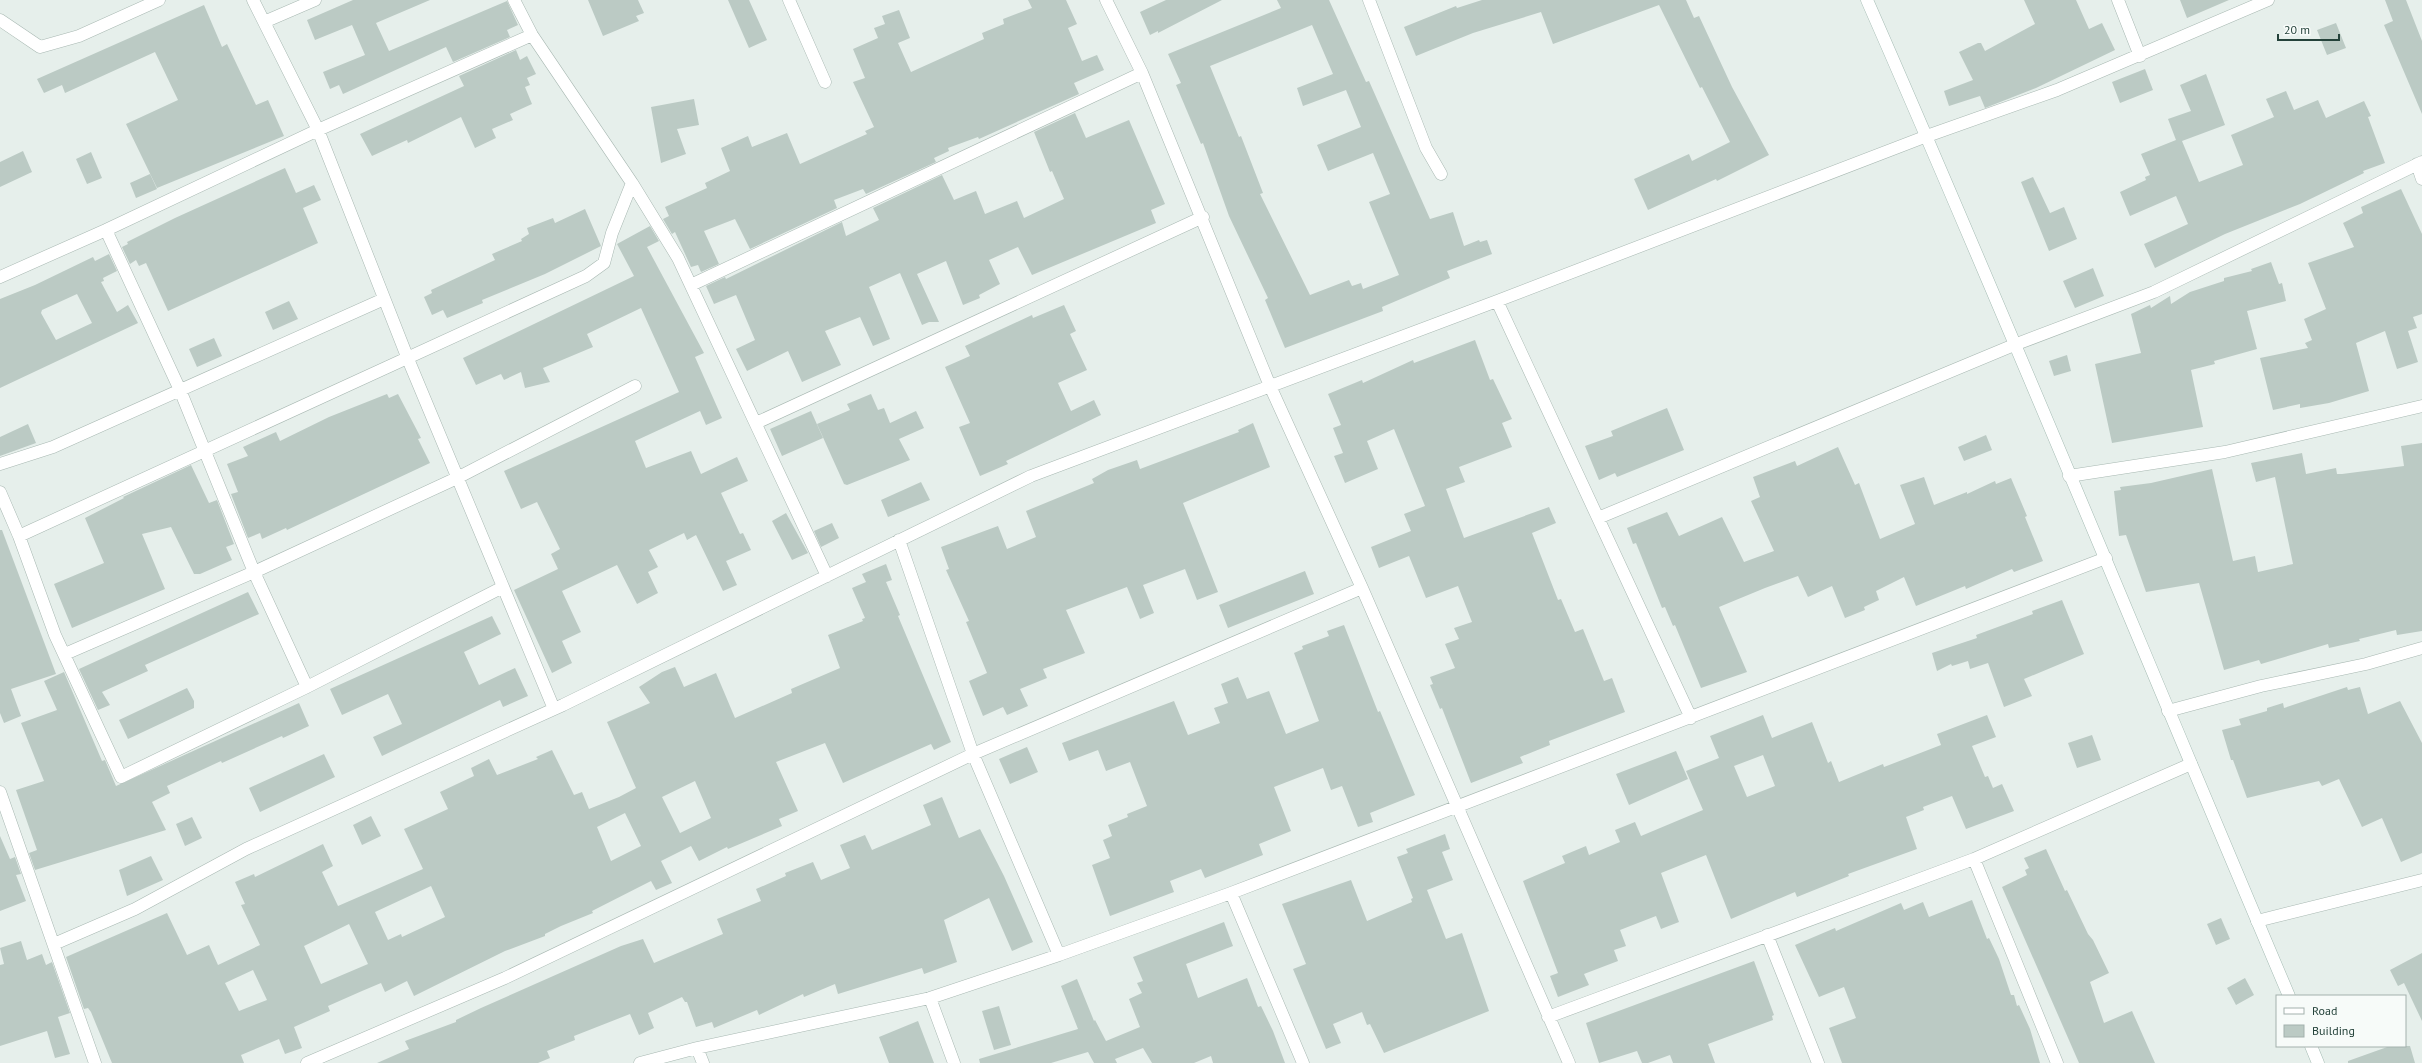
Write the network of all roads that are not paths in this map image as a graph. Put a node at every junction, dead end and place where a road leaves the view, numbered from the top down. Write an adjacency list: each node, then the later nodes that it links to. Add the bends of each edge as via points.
1 (159, 0): 11 (street, via 79,36 40,47)
2 (253, 0): 12 (street)
3 (315, 0): 12 (street)
4 (514, 0): 13 (street)
5 (790, 0): 16 (street)
6 (1369, 0): 20 (street, via 1426,148)
7 (1867, 0): 18 (street)
8 (2118, 0): 14 (street)
9 (2268, 0): 14 (street)
10 (1111, 1): 15 (street)
11 (0, 20)
12 (264, 22): 17 (street)
13 (532, 35): 17 (street); 22 (street)
14 (2140, 56): 18 (street, via 2057,90)
15 (1142, 73): 23 (street); 26 (street)
16 (825, 82)
17 (318, 130): 24 (street); 27 (street)
18 (1926, 136): 28 (street); 29 (street)
19 (2419, 163): 21 (street); 29 (street, via 2154,292)
20 (1441, 174)
21 (2422, 179)
22 (632, 183): 26 (street, via 678,258); 30 (street, via 612,233 604,263 586,276)
23 (1203, 217): 32 (street); 35 (street)
24 (106, 230): 25 (street); 33 (street)
25 (0, 277)
26 (691, 285): 35 (street)
27 (384, 299): 30 (street); 33 (street)
28 (1497, 301): 32 (street); 41 (street)
29 (2014, 345): 38 (street); 41 (street)
30 (408, 359): 36 (street); 39 (street)
31 (635, 386): 39 (street)
32 (1270, 386): 43 (street, via 1031,476); 48 (street)
33 (180, 390): 36 (street); 37 (street, via 53,447)
34 (2422, 406): 38 (street, via 2225,452)
35 (756, 423): 46 (street)
36 (205, 449): 42 (street); 45 (street)
37 (0, 464)
38 (2069, 476): 44 (street)
39 (457, 478): 45 (street); 47 (street)
40 (0, 492): 42 (street)
41 (1598, 518): 54 (street)
42 (19, 536): 50 (street, via 55,635)
43 (899, 540): 46 (street); 55 (street)
44 (2106, 558): 53 (street); 54 (street)
45 (254, 572): 50 (street); 51 (street)
46 (827, 576): 52 (street)
47 (503, 587): 51 (street); 52 (street)
48 (1362, 588): 55 (street); 58 (street)
49 (2422, 648): 53 (street, via 2366,664 2261,686)
50 (65, 654): 51 (street, via 120,777)
51 (307, 687)
52 (554, 709): 64 (street, via 246,849 135,910)
53 (2168, 711): 56 (street)
54 (1691, 718): 58 (street)
55 (973, 754): 65 (street); 72 (street, via 506,978)
56 (2192, 764): 59 (street); 62 (street)
57 (0, 792): 64 (street)
58 (1457, 806): 61 (street); 68 (street)
59 (1974, 859): 63 (street); 79 (street)
60 (2422, 880): 62 (street)
61 (1231, 893): 65 (street); 76 (street)
62 (2257, 921): 66 (street)
63 (1767, 935): 68 (street); 78 (street)
64 (54, 944): 71 (street)
65 (1059, 955): 67 (street)
66 (2289, 995)
67 (930, 998): 70 (street); 75 (street)
68 (1548, 1017): 77 (street)
69 (2310, 1047): 80 (street)
70 (697, 1048): 73 (street); 74 (street)
71 (95, 1063)
72 (307, 1063)
73 (640, 1063)
74 (703, 1063)
75 (954, 1063)
76 (1304, 1063)
77 (1569, 1063)
78 (1818, 1063)
79 (2057, 1063)
80 (2318, 1063)

